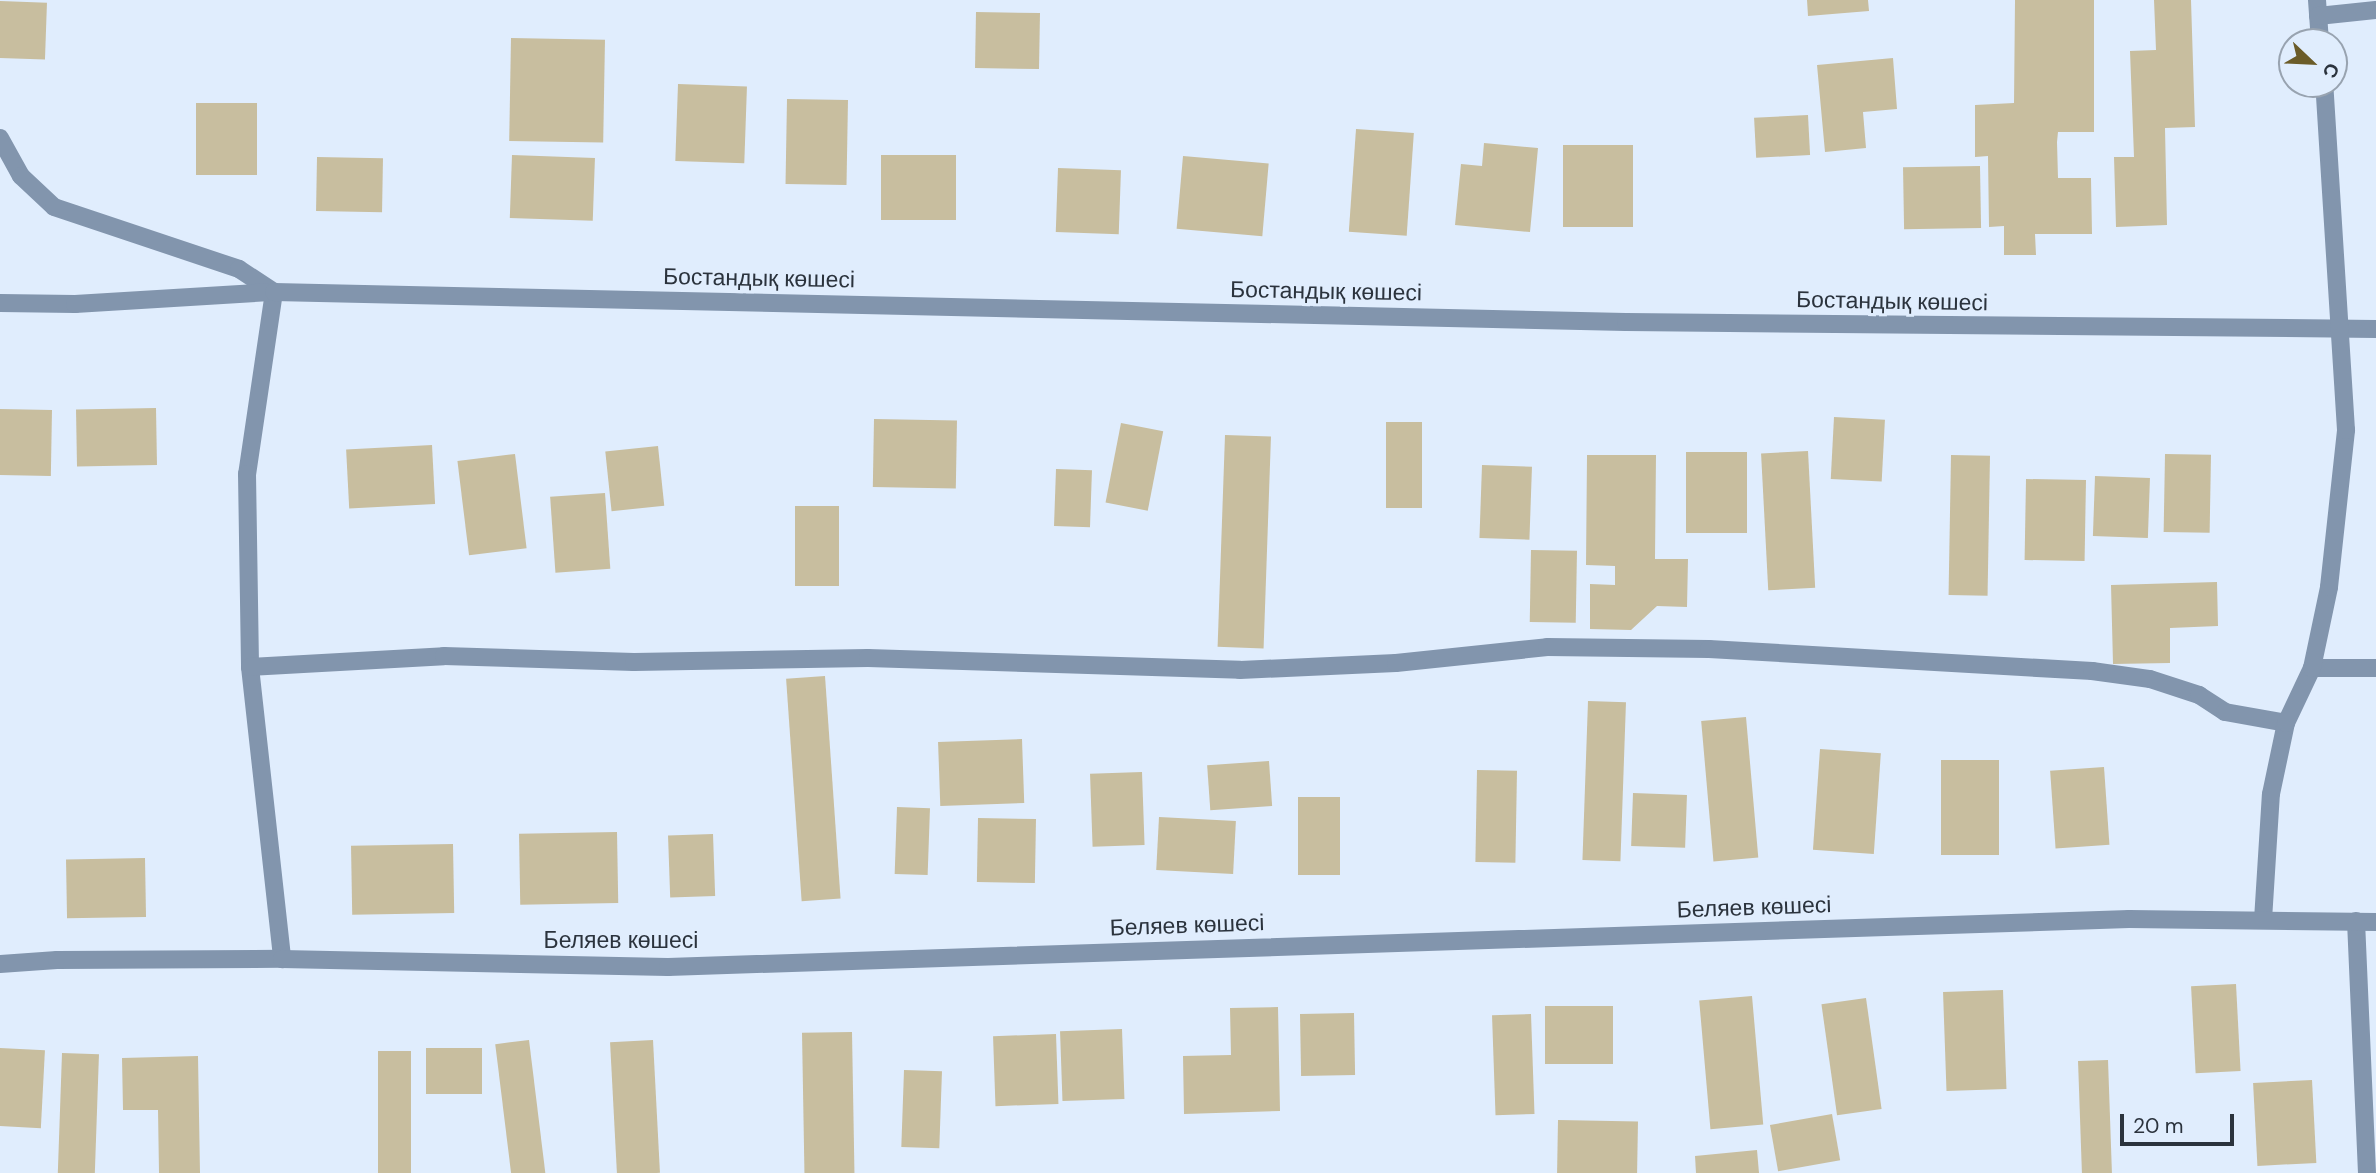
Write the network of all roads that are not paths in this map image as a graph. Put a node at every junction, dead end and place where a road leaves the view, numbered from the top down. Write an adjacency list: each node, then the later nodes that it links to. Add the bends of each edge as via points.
1 (2318, 8): 2 (street); 3 (street)
2 (2376, 10)
3 (2319, 28)
4 (2325, 98): 9 (street)
5 (0, 138): 6 (street, via 21,176 54,206 239,269)
6 (274, 292): 7 (street, Бостандық көшесі, via 75,304); 9 (street, Бостандық көшесі, via 1626,322); 10 (street, via 247,474)
7 (0, 303)
8 (2376, 329): 9 (street, Бостандық көшесі)
9 (2340, 330): 11 (street, via 2346,430 2329,587)
10 (250, 667): 13 (street, via 444,656 634,662 868,658 1241,670 1396,663 1547,647 1709,649 2092,671 2150,679 2199,695 2225,712); 17 (street)
11 (2312, 668): 12 (street); 13 (street)
12 (2376, 668)
13 (2286, 723): 14 (street, via 2272,794)
14 (2263, 920): 15 (street, Беляев көшесі); 17 (street, Беляев көшесі, via 2115,919 668,967)
15 (2356, 921): 16 (street, Беляев көшесі); 19 (street)
16 (2376, 922)
17 (282, 959): 18 (street, Беляев көшесі)
18 (0, 964)
19 (2367, 1173)

